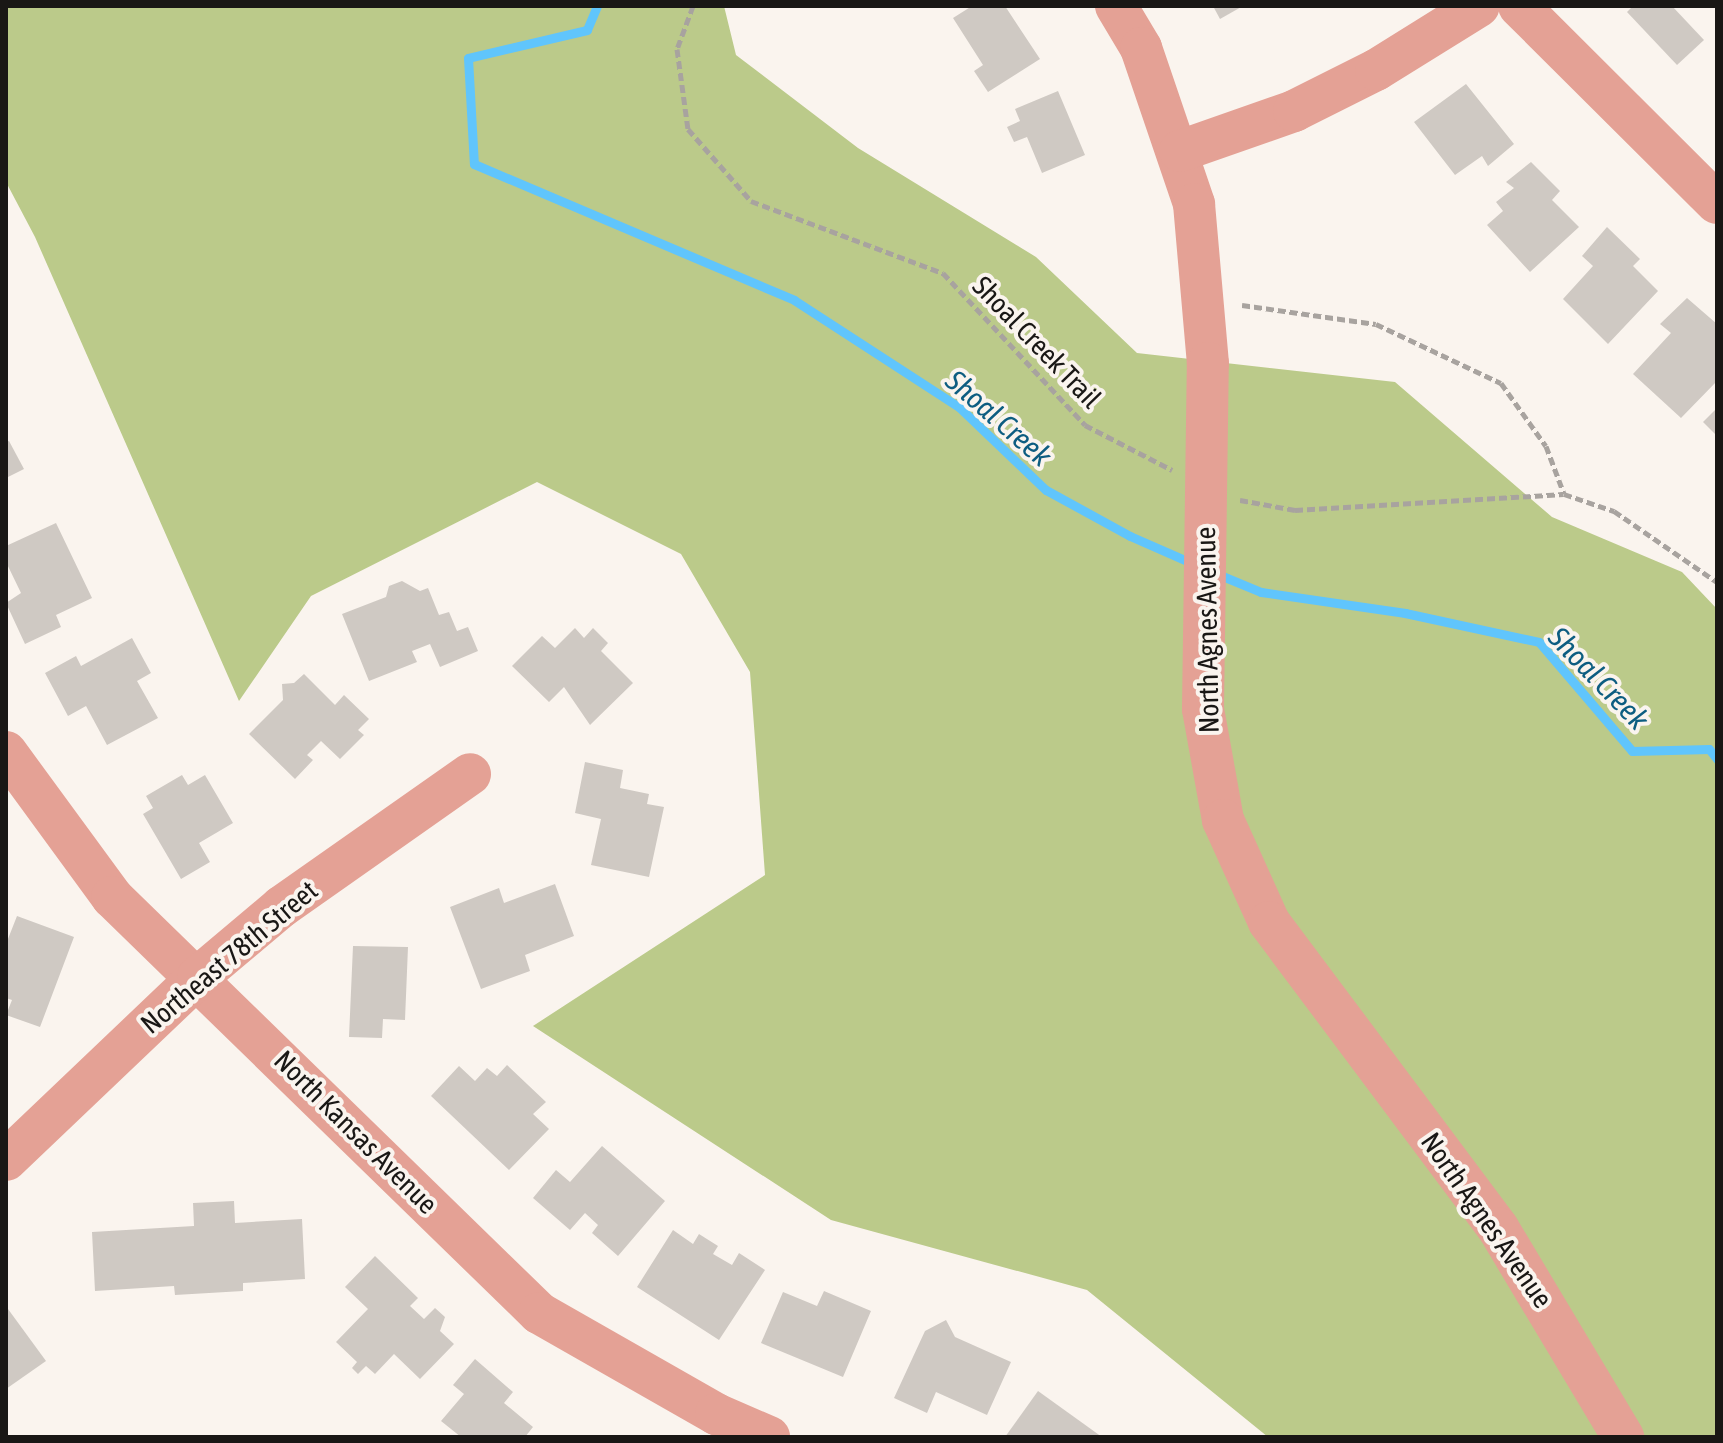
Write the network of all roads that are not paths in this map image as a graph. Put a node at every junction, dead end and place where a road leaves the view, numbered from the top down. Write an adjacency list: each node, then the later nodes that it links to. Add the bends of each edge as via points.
1 (1116, 6): 4 (street, North Agnes Avenue, via 1141,48)
2 (1479, 6): 4 (street, via 1376,70 1294,111)
3 (1519, 6): 5 (street)
4 (1180, 151): 11 (street, North Agnes Avenue, bridge, via 1194,204 1208,363 1203,709 1223,820 1269,922 1498,1228)
5 (1717, 203)
6 (6, 752): 8 (street, North Kansas Avenue, via 112,897)
7 (470, 774): 8 (street, Northeast 78th Street, via 281,907)
8 (198, 977): 9 (street, Northeast 78th Street); 10 (street, North Kansas Avenue, via 539,1313 716,1414)
9 (6, 1160)
10 (769, 1437)
11 (1623, 1437)

